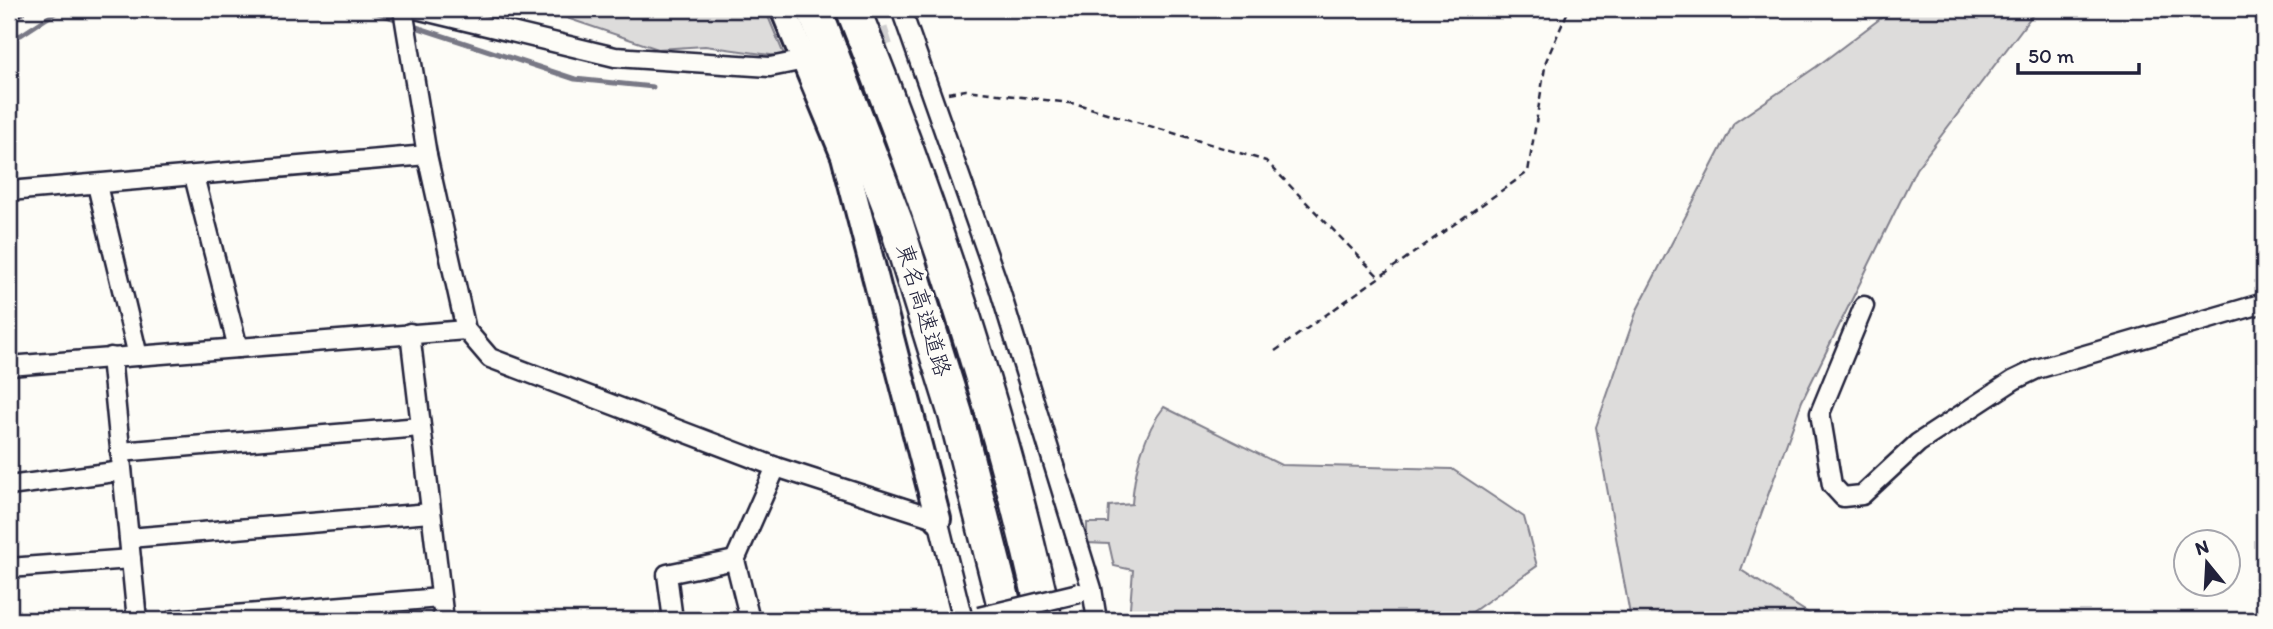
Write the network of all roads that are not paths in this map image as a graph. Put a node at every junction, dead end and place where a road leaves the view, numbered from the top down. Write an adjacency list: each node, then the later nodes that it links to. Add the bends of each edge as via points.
1 (402, 9): 10 (street)
2 (416, 9): 9 (street, via 615,57 770,67)
3 (782, 9): 9 (street)
4 (814, 9): 35 (highway, 東名高速道路, via 897,223 956,416)
5 (853, 9): 41 (highway, 東名高速道路, via 897,119 965,321 1021,509)
6 (901, 9): 7 (street)
7 (908, 30): 8 (street); 33 (street, via 998,284)
8 (890, 35)
9 (810, 59): 28 (street, via 844,156)
10 (427, 155): 11 (street); 16 (street)
11 (194, 176): 12 (street); 18 (street)
12 (97, 185): 13 (street); 19 (street)
13 (9, 191)
14 (2264, 303): 15 (street, via 2037,369 1918,443 1862,495 1843,497 1832,485 1820,413)
15 (1864, 306)
16 (466, 330): 17 (street); 24 (street, via 490,358)
17 (410, 333): 18 (street); 22 (street)
18 (238, 348): 19 (street)
19 (138, 356): 20 (street)
20 (111, 357): 21 (street); 23 (street)
21 (9, 366)
22 (421, 427): 23 (street); 27 (street)
23 (120, 452): 25 (street)
24 (776, 467): 28 (street); 31 (street)
25 (122, 471): 26 (street); 29 (street)
26 (9, 486)
27 (430, 513): 29 (street); 34 (street)
28 (938, 519): 35 (street)
29 (129, 538): 30 (street)
30 (131, 559): 32 (street); 36 (street)
31 (735, 560): 39 (street, via 667,574); 40 (street)
32 (9, 568)
33 (1085, 591): 35 (street, bridge); 42 (street)
34 (440, 598): 37 (street); 38 (street)
35 (978, 619)
36 (137, 620)
37 (174, 620)
38 (444, 620)
39 (673, 620)
40 (750, 620)
41 (1045, 620)
42 (1097, 620)

